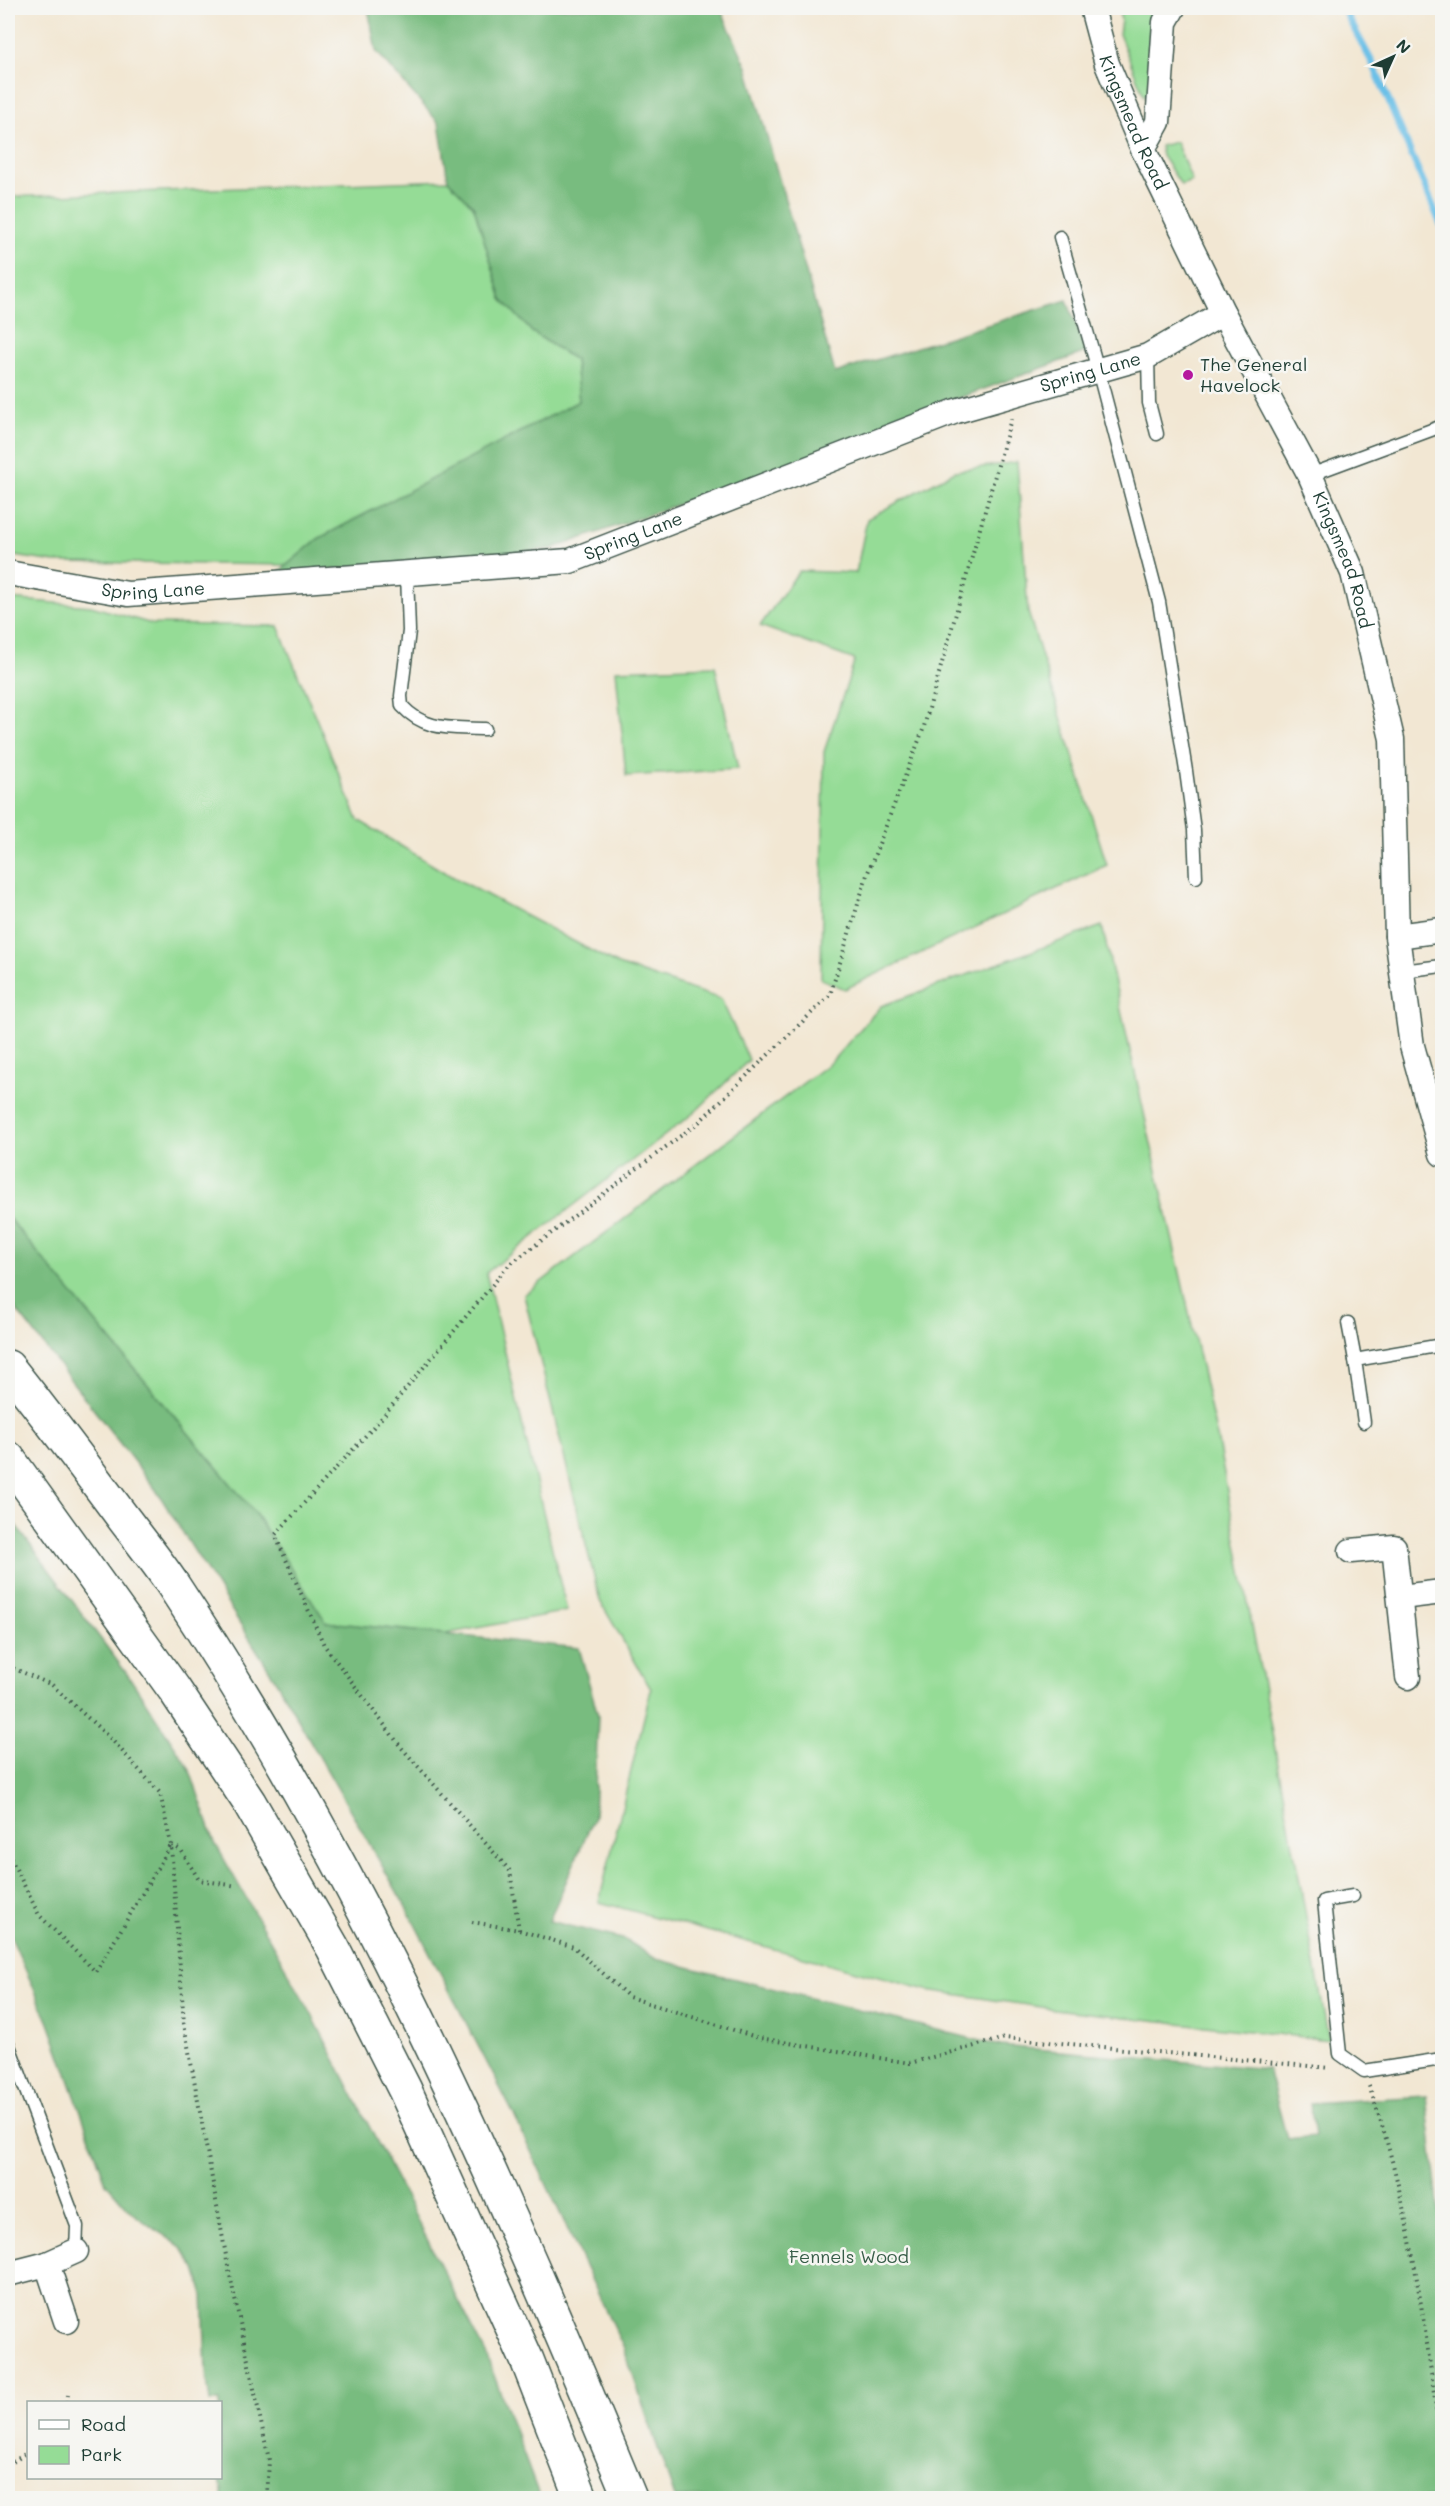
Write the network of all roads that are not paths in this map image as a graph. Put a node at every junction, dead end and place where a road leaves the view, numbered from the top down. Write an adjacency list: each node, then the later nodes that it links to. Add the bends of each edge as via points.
1 (1092, 8): 3 (street, Kingsmead Road, via 1107,64)
2 (1173, 8): 3 (street, via 1164,22 1158,122)
3 (1143, 149): 5 (street, Kingsmead Road)
4 (1060, 237): 7 (lane)
5 (1223, 314): 6 (street, Spring Lane); 10 (street, Kingsmead Road)
6 (1148, 356): 7 (street, Spring Lane); 9 (lane, via 1149,403)
7 (1098, 370): 12 (street, Spring Lane, via 956,411 570,561); 14 (lane, via 1159,602 1188,782)
8 (1443, 426): 10 (lane)
9 (1157, 434)
10 (1310, 475): 16 (street, Kingsmead Road, via 1353,573 1392,739)
11 (8, 573): 12 (street, Spring Lane, via 128,594)
12 (407, 573): 13 (lane, via 409,631 402,706 431,726)
13 (485, 729)
14 (1196, 877)
15 (1443, 930): 16 (street)
16 (1397, 936): 18 (street, Kingsmead Road)
17 (1443, 966): 18 (lane)
18 (1402, 971): 19 (street, Kingsmead Road, via 1412,1046)
19 (1443, 1154)
20 (1348, 1323): 22 (lane)
21 (1443, 1345): 22 (lane)
22 (1355, 1360): 24 (lane)
23 (8, 1367): 38 (highway, via 172,1583 326,1839 438,2057 562,2333)
24 (1364, 1422)
25 (8, 1458): 37 (highway, via 187,1708 249,1802 333,1948 405,2090 518,2339)
26 (1352, 1551): 28 (street, via 1394,1547)
27 (1443, 1592): 28 (street)
28 (1401, 1597): 29 (street)
29 (1408, 1677)
30 (1353, 1896): 32 (lane, via 1324,1901 1340,2055 1364,2072)
31 (8, 2043): 33 (lane, via 78,2226)
32 (1443, 2059)
33 (76, 2250): 34 (street)
34 (47, 2264): 35 (street); 36 (street)
35 (8, 2274)
36 (66, 2321)
37 (581, 2499)
38 (630, 2499)

